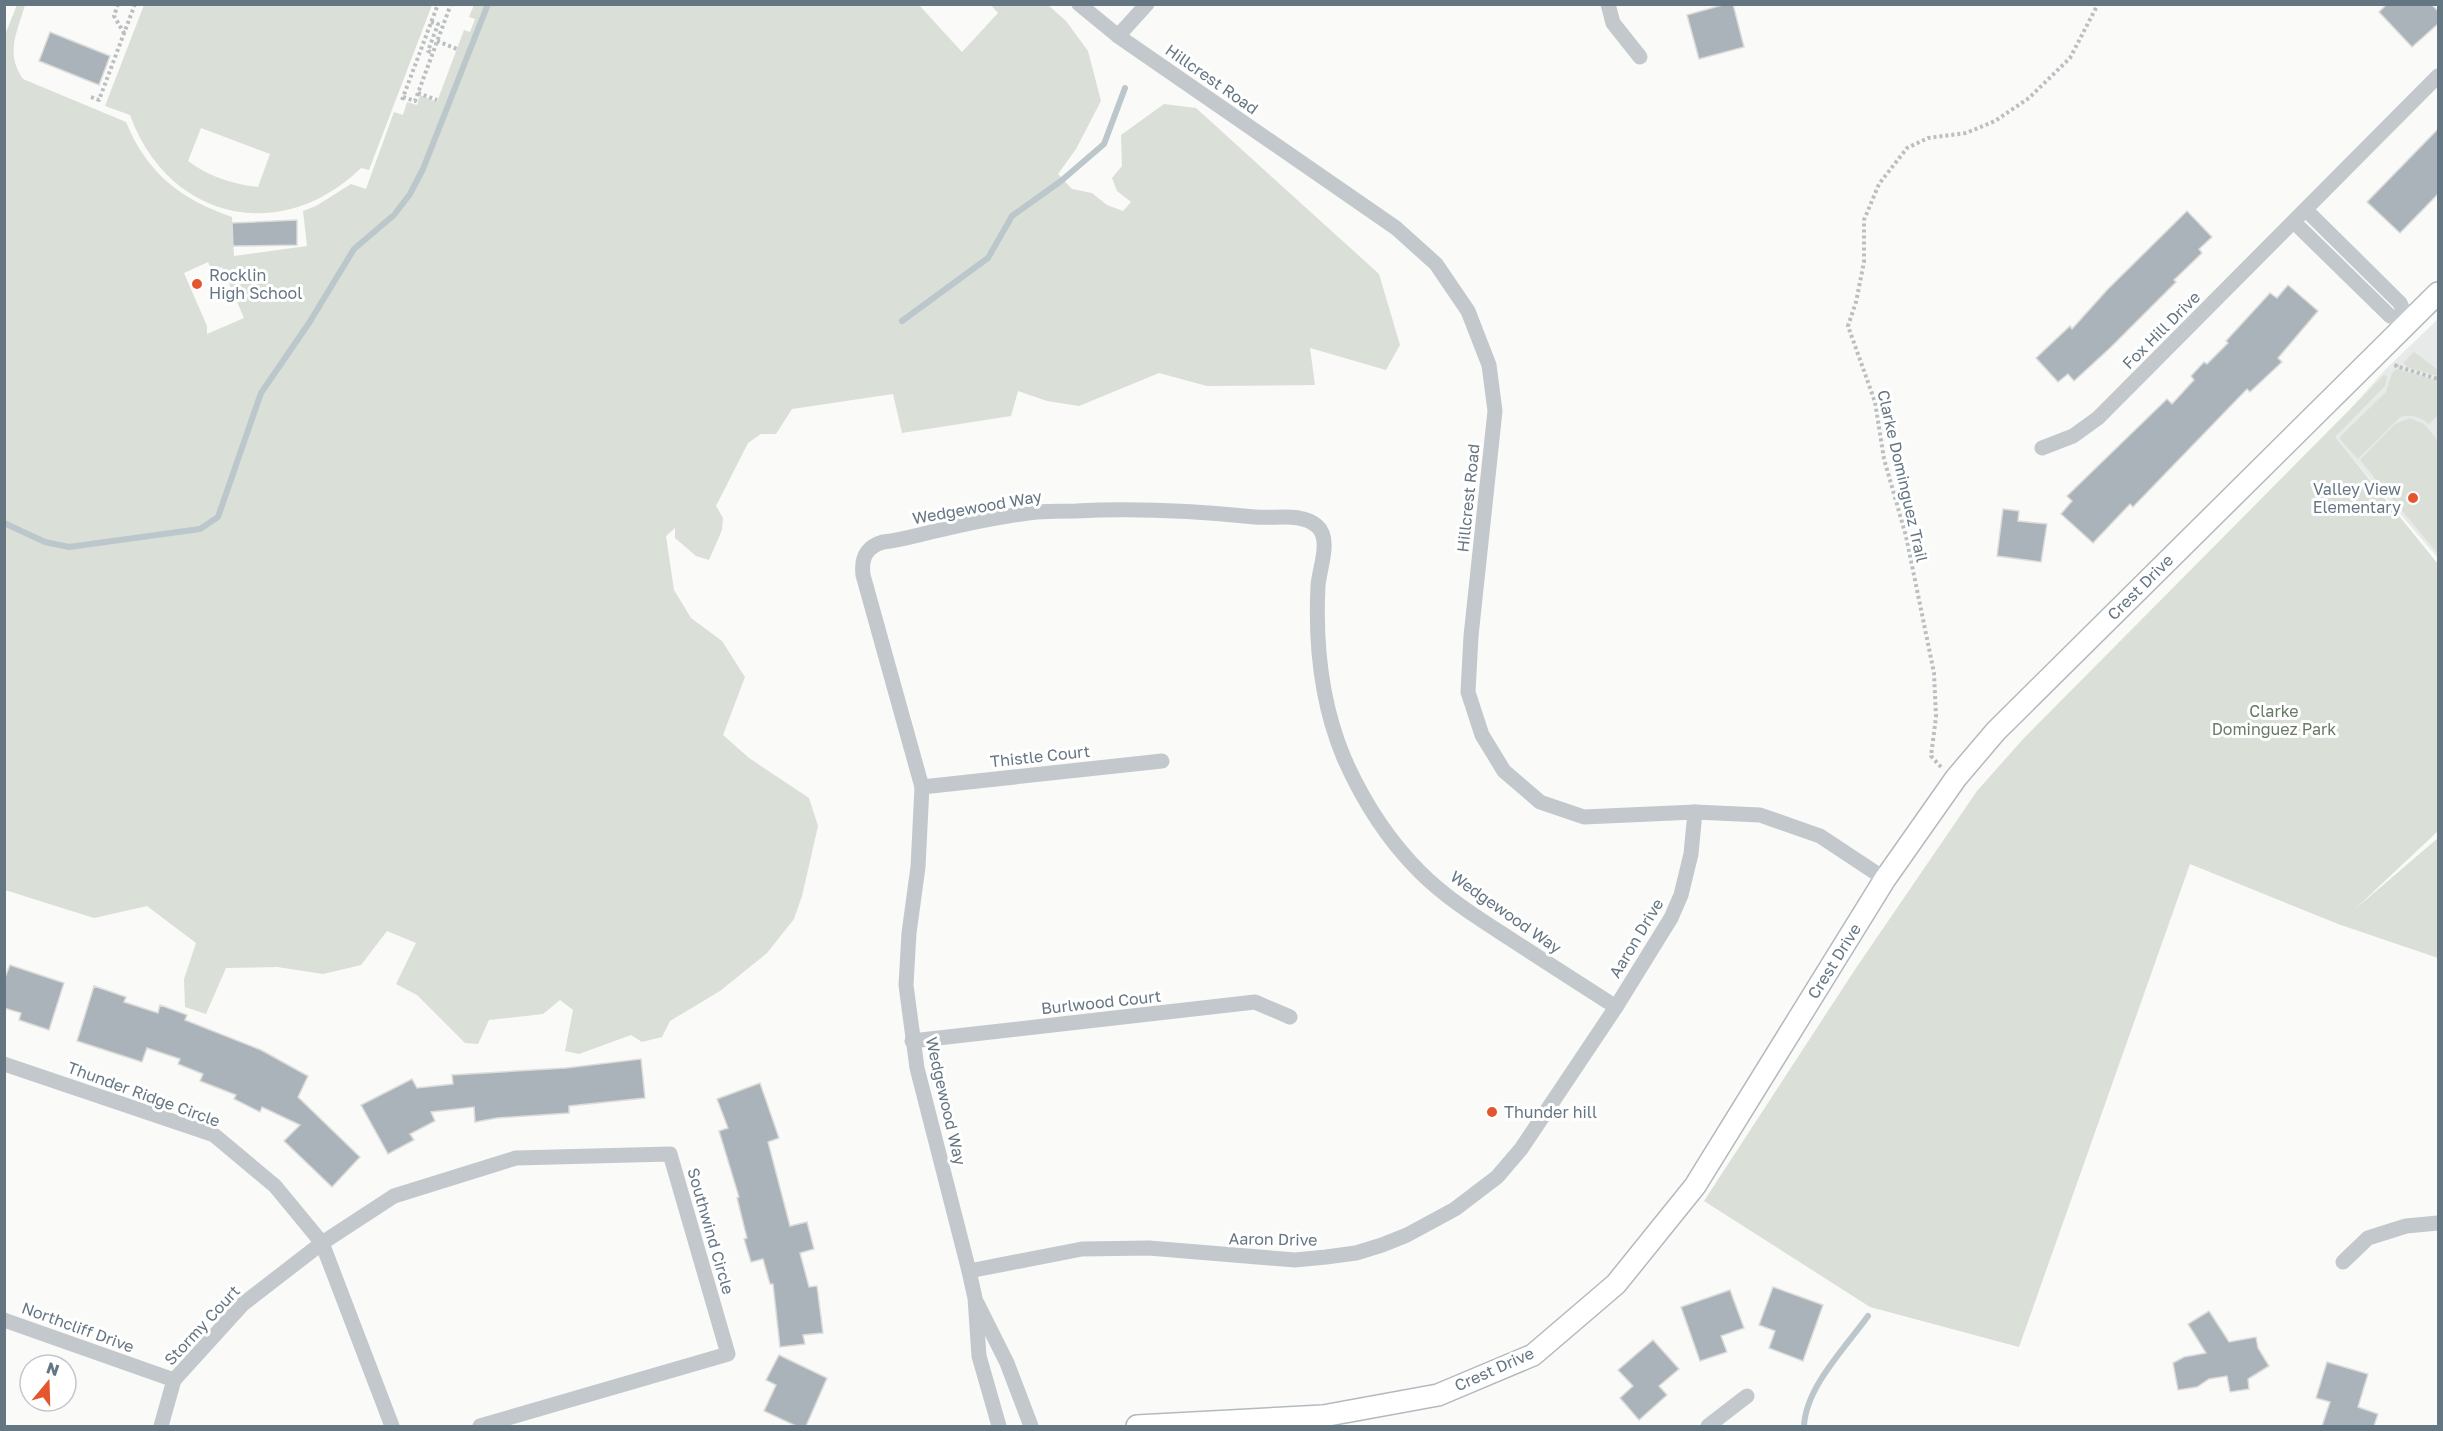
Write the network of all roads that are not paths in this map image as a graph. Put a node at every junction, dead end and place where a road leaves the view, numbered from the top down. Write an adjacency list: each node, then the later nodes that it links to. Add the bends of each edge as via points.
1 (1079, 4): 4 (street, Hillcrest Road)
2 (1147, 4): 4 (street)
3 (1608, 4): 5 (street, via 1613,23)
4 (1118, 36): 15 (street, Hillcrest Road, via 1396,228 1436,264 1468,311 1489,365 1495,411 1468,692 1482,735 1504,771 1540,802 1584,817)
5 (1640, 57)
6 (2439, 76): 7 (street, Fox Hill Drive)
7 (2306, 210): 8 (street, Fox Hill Drive); 9 (street)
8 (2294, 222): 9 (street); 12 (street, Fox Hill Drive, via 2098,418 2073,436)
9 (2349, 264): 11 (street, via 2390,316)
10 (2439, 292): 11 (street, Crest Drive)
11 (2408, 322): 16 (street, Crest Drive, via 1996,731 1956,778)
12 (2042, 448)
13 (1162, 761): 14 (street, Thistle Court)
14 (922, 787): 17 (street, Wedgewood Way, via 863,575 863,560 870,548 883,542 1030,513 1120,508 1308,520 1319,528 1324,540 1317,640 1324,697 1344,758 1377,818 1397,846 1450,898); 19 (street, Wedgewood Way, via 906,985)
15 (1695, 812): 16 (street, Hillcrest Road, via 1760,815 1820,836); 17 (street, Aaron Drive, via 1682,895)
16 (1885, 879): 36 (street, Crest Drive, via 1695,1186 1616,1284 1533,1355 1438,1395 1323,1416)
17 (1616, 1007): 24 (street, Aaron Drive, via 1542,1120 1497,1177 1455,1209 1398,1238 1356,1253 1295,1260 1149,1248 1083,1249)
18 (1290, 1017): 19 (street, Burlwood Court, via 1255,1002)
19 (912, 1041): 24 (street, Wedgewood Way)
20 (4, 1064): 22 (street, Thunder Ridge Circle, via 214,1135 275,1186)
21 (2439, 1223): 23 (street, via 2406,1226 2368,1238)
22 (322, 1243): 29 (street, Stormy Court, via 243,1304); 32 (street, Thunder Ridge Circle); 33 (street, Southwind Circle, via 394,1196 516,1158 670,1154 728,1354)
23 (2343, 1262)
24 (969, 1271): 25 (street, Wedgewood Way)
25 (975, 1298): 27 (street, Wedgewood Way); 28 (street, Wedgewood Way)
26 (4, 1320): 29 (street, Northcliff Drive)
27 (1001, 1351): 28 (street); 35 (street, Wedgewood Way)
28 (979, 1356): 34 (street, Wedgewood Way)
29 (174, 1380): 31 (street, Stormy Court)
30 (1747, 1396): 37 (street)
31 (161, 1426)
32 (392, 1426)
33 (480, 1426)
34 (999, 1426)
35 (1031, 1426)
36 (1137, 1426)
37 (1708, 1426)

